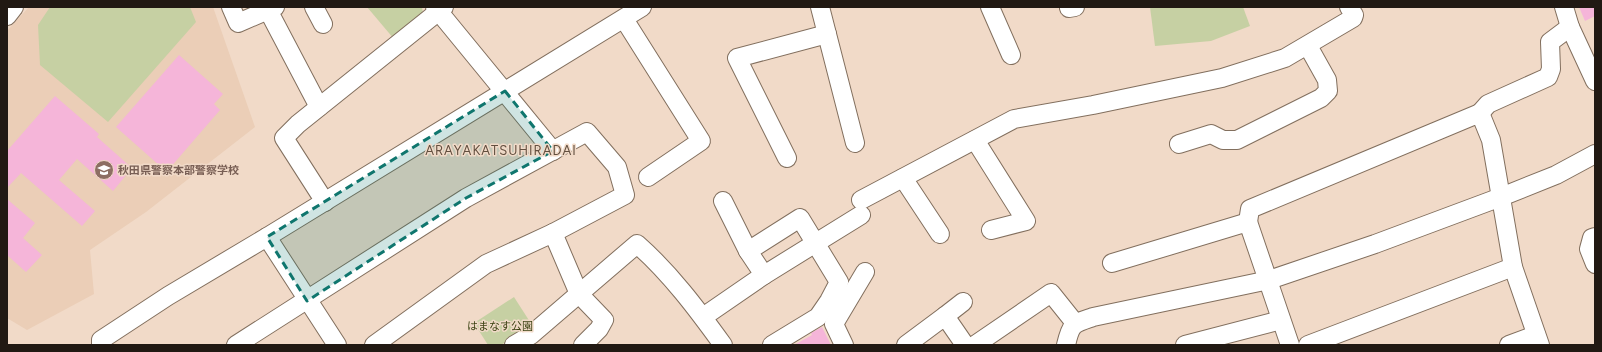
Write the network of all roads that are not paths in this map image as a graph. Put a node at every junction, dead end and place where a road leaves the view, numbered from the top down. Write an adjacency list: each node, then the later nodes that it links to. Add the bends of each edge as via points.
1 (14, 7): 11 (street)
2 (231, 7): 9 (street, via 238,23)
3 (314, 7): 13 (street)
4 (642, 7): 12 (street)
5 (820, 7): 15 (street)
6 (990, 7): 17 (street)
7 (1349, 7): 16 (street, via 1353,18)
8 (1564, 7): 14 (street)
9 (272, 8): 20 (street)
10 (439, 8): 19 (street); 20 (street)
11 (7, 16)
12 (624, 19): 19 (street); 28 (street, via 701,141)
13 (323, 24)
14 (1570, 27): 18 (street); 21 (street, via 1550,42 1551,69 1548,78 1488,104)
15 (827, 34): 23 (street); 27 (street, via 737,58)
16 (1308, 46): 22 (street, via 1284,58 1222,78 1014,120); 24 (street, via 1327,80 1328,91 1321,98 1237,140 1223,140 1211,134)
17 (1011, 55)
18 (1595, 80)
19 (505, 91): 25 (street); 32 (street)
20 (319, 107): 32 (street, via 284,138)
21 (1480, 114): 30 (street, via 1491,140); 33 (street, via 1250,209)
22 (975, 140): 29 (street); 34 (street, via 1026,221)
23 (855, 143)
24 (1180, 144)
25 (553, 151): 35 (street, via 587,132 617,167 625,195); 48 (street, via 466,198)
26 (1595, 154): 30 (street, via 1556,175)
27 (787, 158)
28 (648, 178)
29 (903, 178): 36 (street); 39 (street)
30 (1501, 197): 43 (street); 46 (street)
31 (723, 201): 40 (street)
32 (325, 202): 37 (street)
33 (1248, 222): 41 (street); 46 (street)
34 (991, 230)
35 (553, 233): 47 (street); 58 (street, via 486,264)
36 (940, 234)
37 (267, 237): 48 (street); 55 (street, via 119,328 101,340)
38 (1595, 237): 42 (street, via 1592,238 1589,249)
39 (815, 243): 40 (street, via 800,218); 45 (street); 62 (street, via 839,282 818,317)
40 (748, 251): 45 (street)
41 (1112, 263)
42 (1595, 264)
43 (1513, 267): 54 (street); 70 (street)
44 (865, 272): 63 (street, via 834,324)
45 (764, 275): 51 (street)
46 (1269, 280): 52 (street); 53 (street, via 1093,317)
47 (579, 294): 51 (street, via 637,244); 59 (street, via 531,335); 60 (street, via 604,320)
48 (307, 300): 56 (street); 57 (street)
49 (964, 302): 50 (street)
50 (945, 316): 64 (street); 65 (street)
51 (703, 317): 61 (street)
52 (1281, 320): 68 (street); 69 (street)
53 (1075, 324): 66 (street, via 1051,293); 67 (street, via 1069,330)
54 (1538, 340): 71 (street)
55 (102, 345)
56 (236, 345)
57 (337, 345)
58 (374, 345)
59 (514, 345)
60 (583, 345)
61 (723, 345)
62 (772, 345)
63 (844, 345)
64 (906, 345)
65 (965, 345)
66 (975, 345)
67 (1066, 345)
68 (1185, 345)
69 (1290, 345)
70 (1308, 345)
71 (1509, 345)

